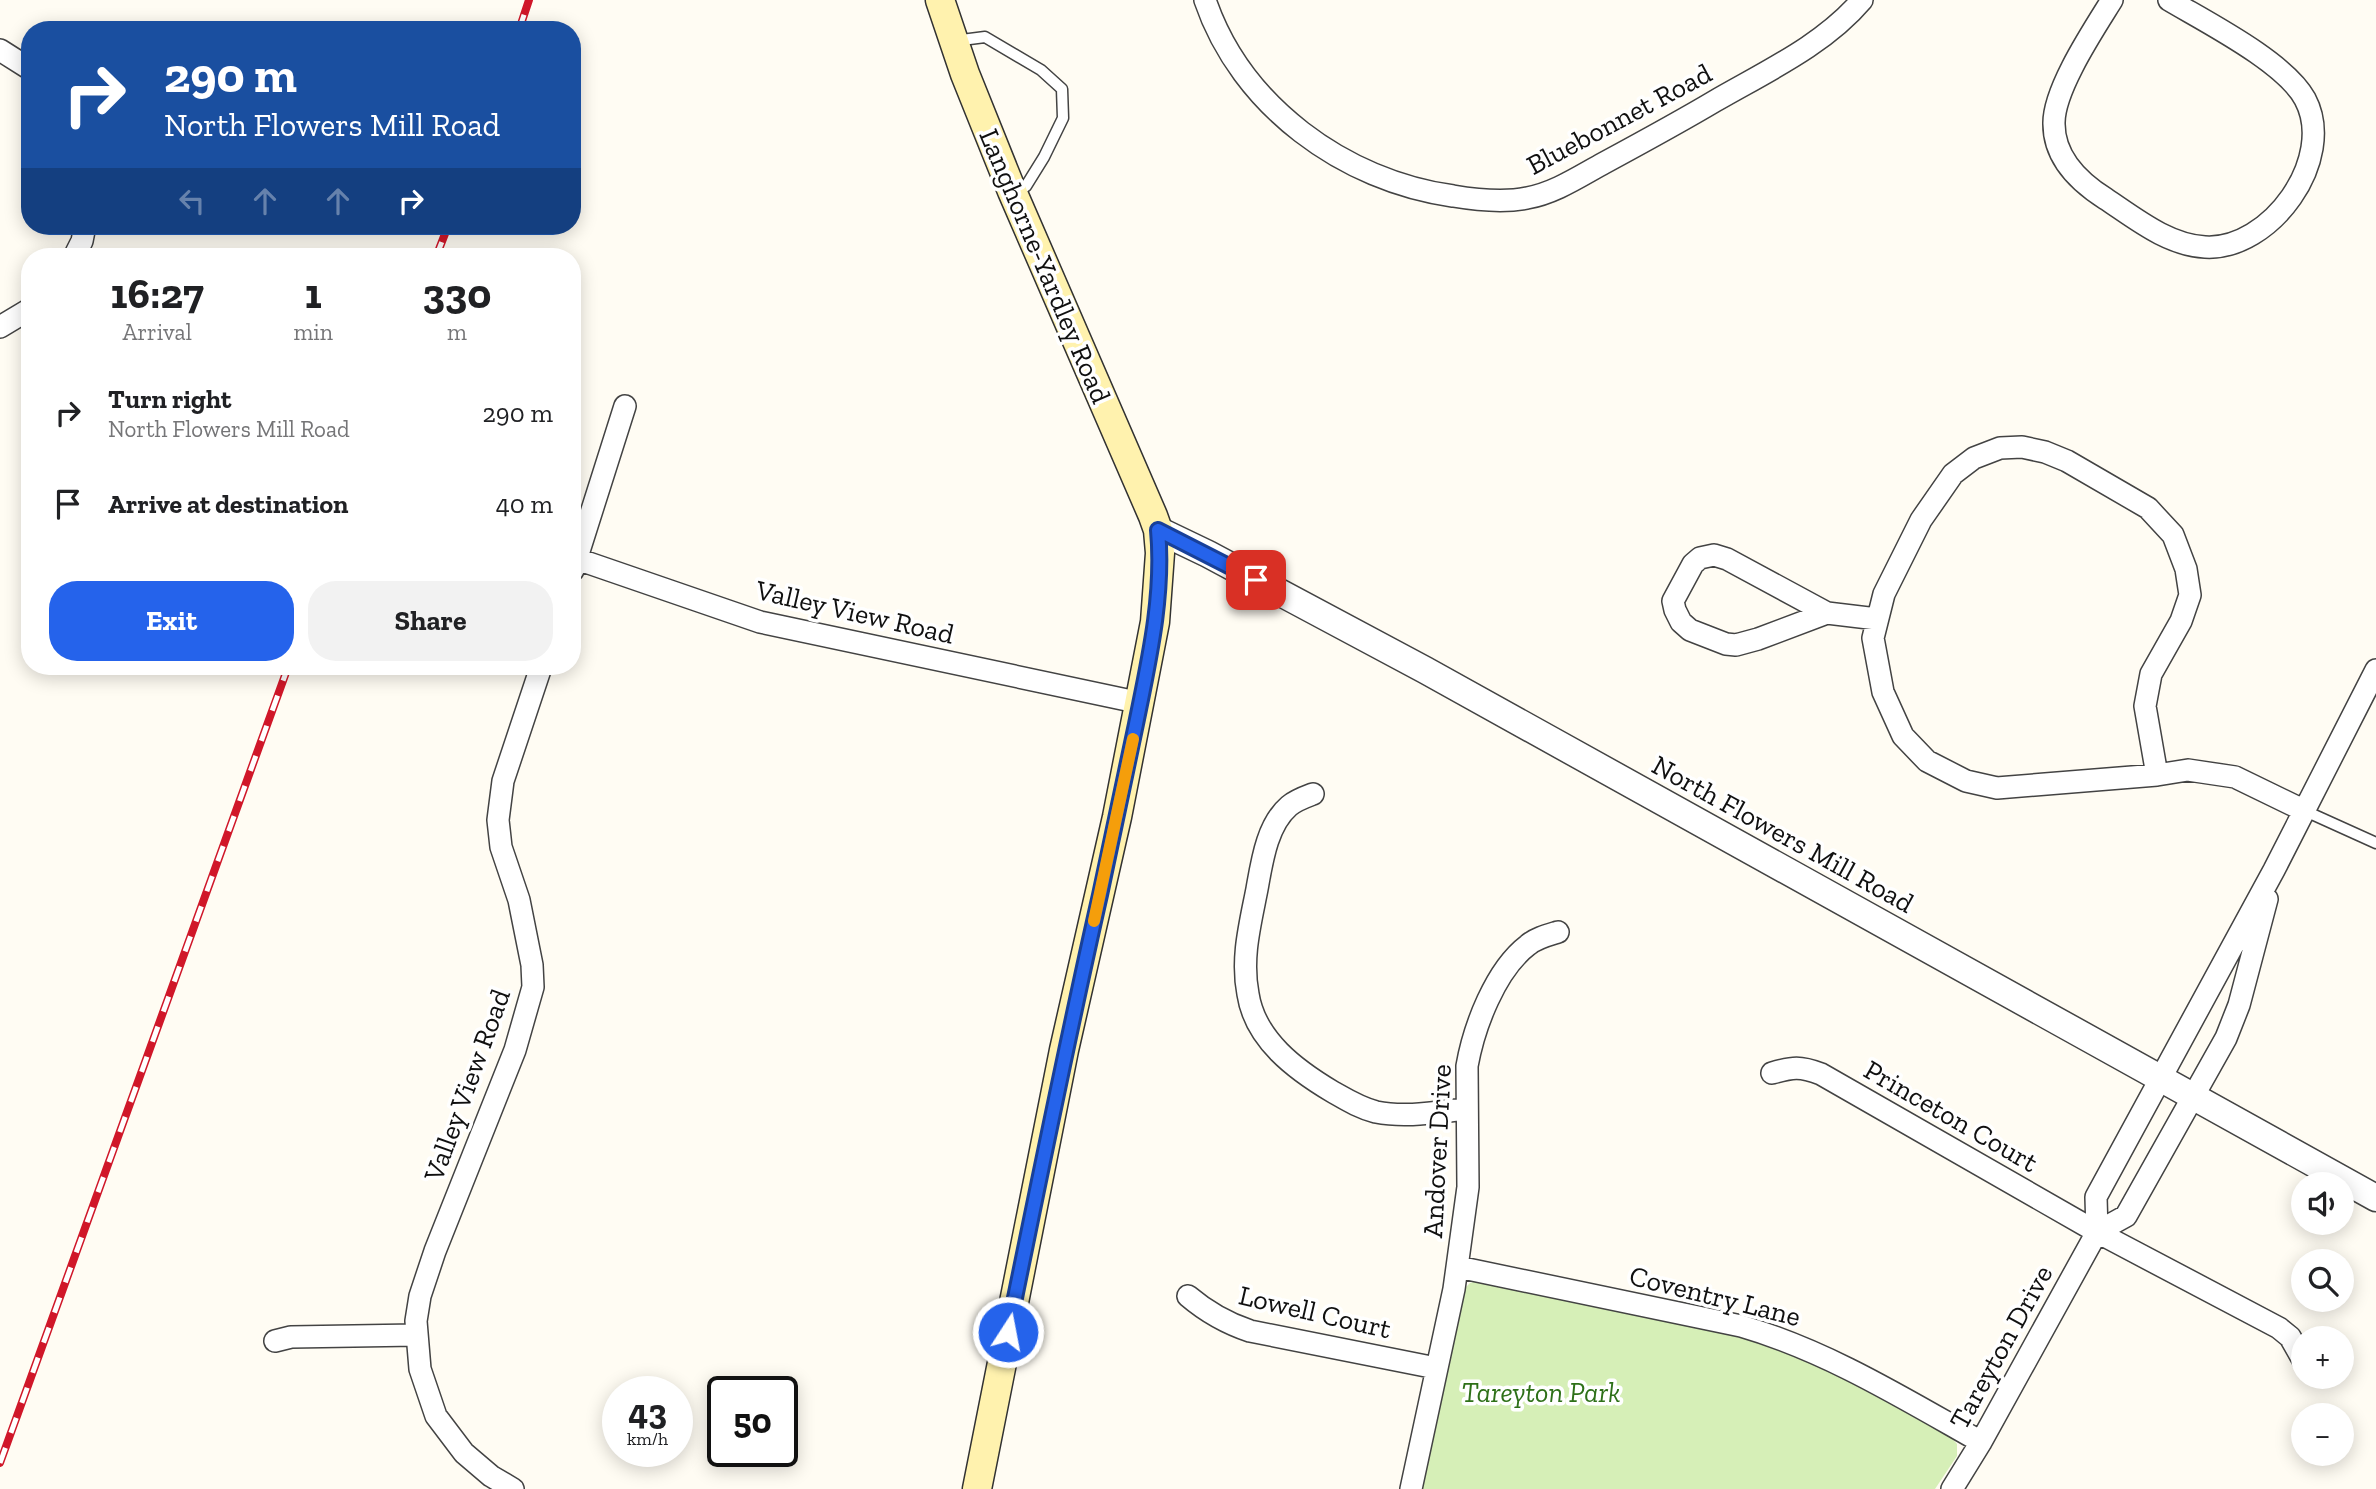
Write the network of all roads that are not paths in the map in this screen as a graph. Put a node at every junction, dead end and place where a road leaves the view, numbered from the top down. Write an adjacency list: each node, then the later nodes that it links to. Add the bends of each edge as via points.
1 (940, 0): 6 (main road, Langhorne-Yardley Road)
2 (1205, 0): 3 (street, Bluebonnet Road, via 1219,36 1255,89 1293,126 1327,150 1378,176 1424,192 1509,200 1558,188 1670,128 1825,36)
3 (1862, 0)
4 (2112, 0): 5 (street, via 2059,98 2053,124 2064,160 2095,192 2166,236 2204,247 2233,244 2255,233 2288,203 2303,176 2314,131 2306,102 2295,85 2267,61)
5 (2169, 0)
6 (954, 41): 9 (main road, Langhorne-Yardley Road); 9 (lane, via 985,37 1041,70 1062,89 1063,118 1026,186)
7 (0, 50): 8 (street)
8 (21, 63)
9 (1013, 195): 13 (main road, Langhorne-Yardley Road)
10 (21, 314): 11 (street)
11 (0, 327)
12 (625, 406): 14 (street)
13 (1158, 530): 20 (main road, via 1158,596); 28 (street, North Flowers Mill Road, via 1425,670)
14 (581, 543)
15 (581, 567): 20 (street, Valley View Road, via 760,622)
16 (1827, 613): 16 (street, via 1736,645 1690,630 1681,622 1673,601 1693,564 1714,555); 17 (street)
17 (1877, 619): 21 (street, via 1872,638 1883,692 1903,736 1927,761 1966,781 1997,788); 21 (street, via 1884,594 1921,520 1953,474 1974,458 2000,448 2022,447 2067,461 2148,508 2173,535 2186,569 2190,595 2182,621 2151,674 2145,706)
18 (2376, 670): 23 (street)
19 (538, 675): 35 (street, Valley View Road, via 503,780 498,820 501,847 519,900 533,987 515,1050 431,1262 420,1296)
20 (1141, 703): 41 (main road, via 1064,1050)
21 (2157, 775): 23 (street, via 2188,770 2235,777)
22 (1313, 794): 30 (street, via 1289,806 1278,818 1261,869 1244,964 1251,1007 1260,1026 1286,1060 1357,1106 1398,1115)
23 (2303, 810): 24 (lane); 25 (street)
24 (2376, 843)
25 (2274, 870): 28 (street, Tareyton Drive); 29 (street, via 2239,1005)
26 (1558, 932): 30 (street, Andover Drive, via 1530,943 1501,976 1470,1048)
27 (1772, 1073): 32 (street, Princeton Court, via 1803,1067 1821,1074)
28 (2159, 1079): 29 (street, North Flowers Mill Road); 32 (street, Tareyton Drive, via 2096,1197)
29 (2193, 1098): 31 (street, North Flowers Mill Road); 32 (street, via 2126,1216)
30 (1466, 1109): 33 (street, Andover Drive, via 1468,1187)
31 (2376, 1198)
32 (2097, 1231): 36 (street, Princeton Court, via 2279,1328); 39 (street, Tareyton Drive)
33 (1458, 1267): 38 (street, Andover Drive); 39 (street, Coventry Lane, via 1774,1336 1821,1355)
34 (1188, 1296): 38 (street, Lowell Court, via 1228,1324 1250,1331)
35 (416, 1335): 37 (street); 40 (street, Valley View Road, via 429,1400 446,1431 464,1453)
36 (2291, 1339)
37 (275, 1341)
38 (1436, 1368): 42 (street, Andover Drive)
39 (1981, 1442): 43 (street, Tareyton Drive)
40 (513, 1489)
41 (976, 1489)
42 (1411, 1489)
43 (1952, 1489)

